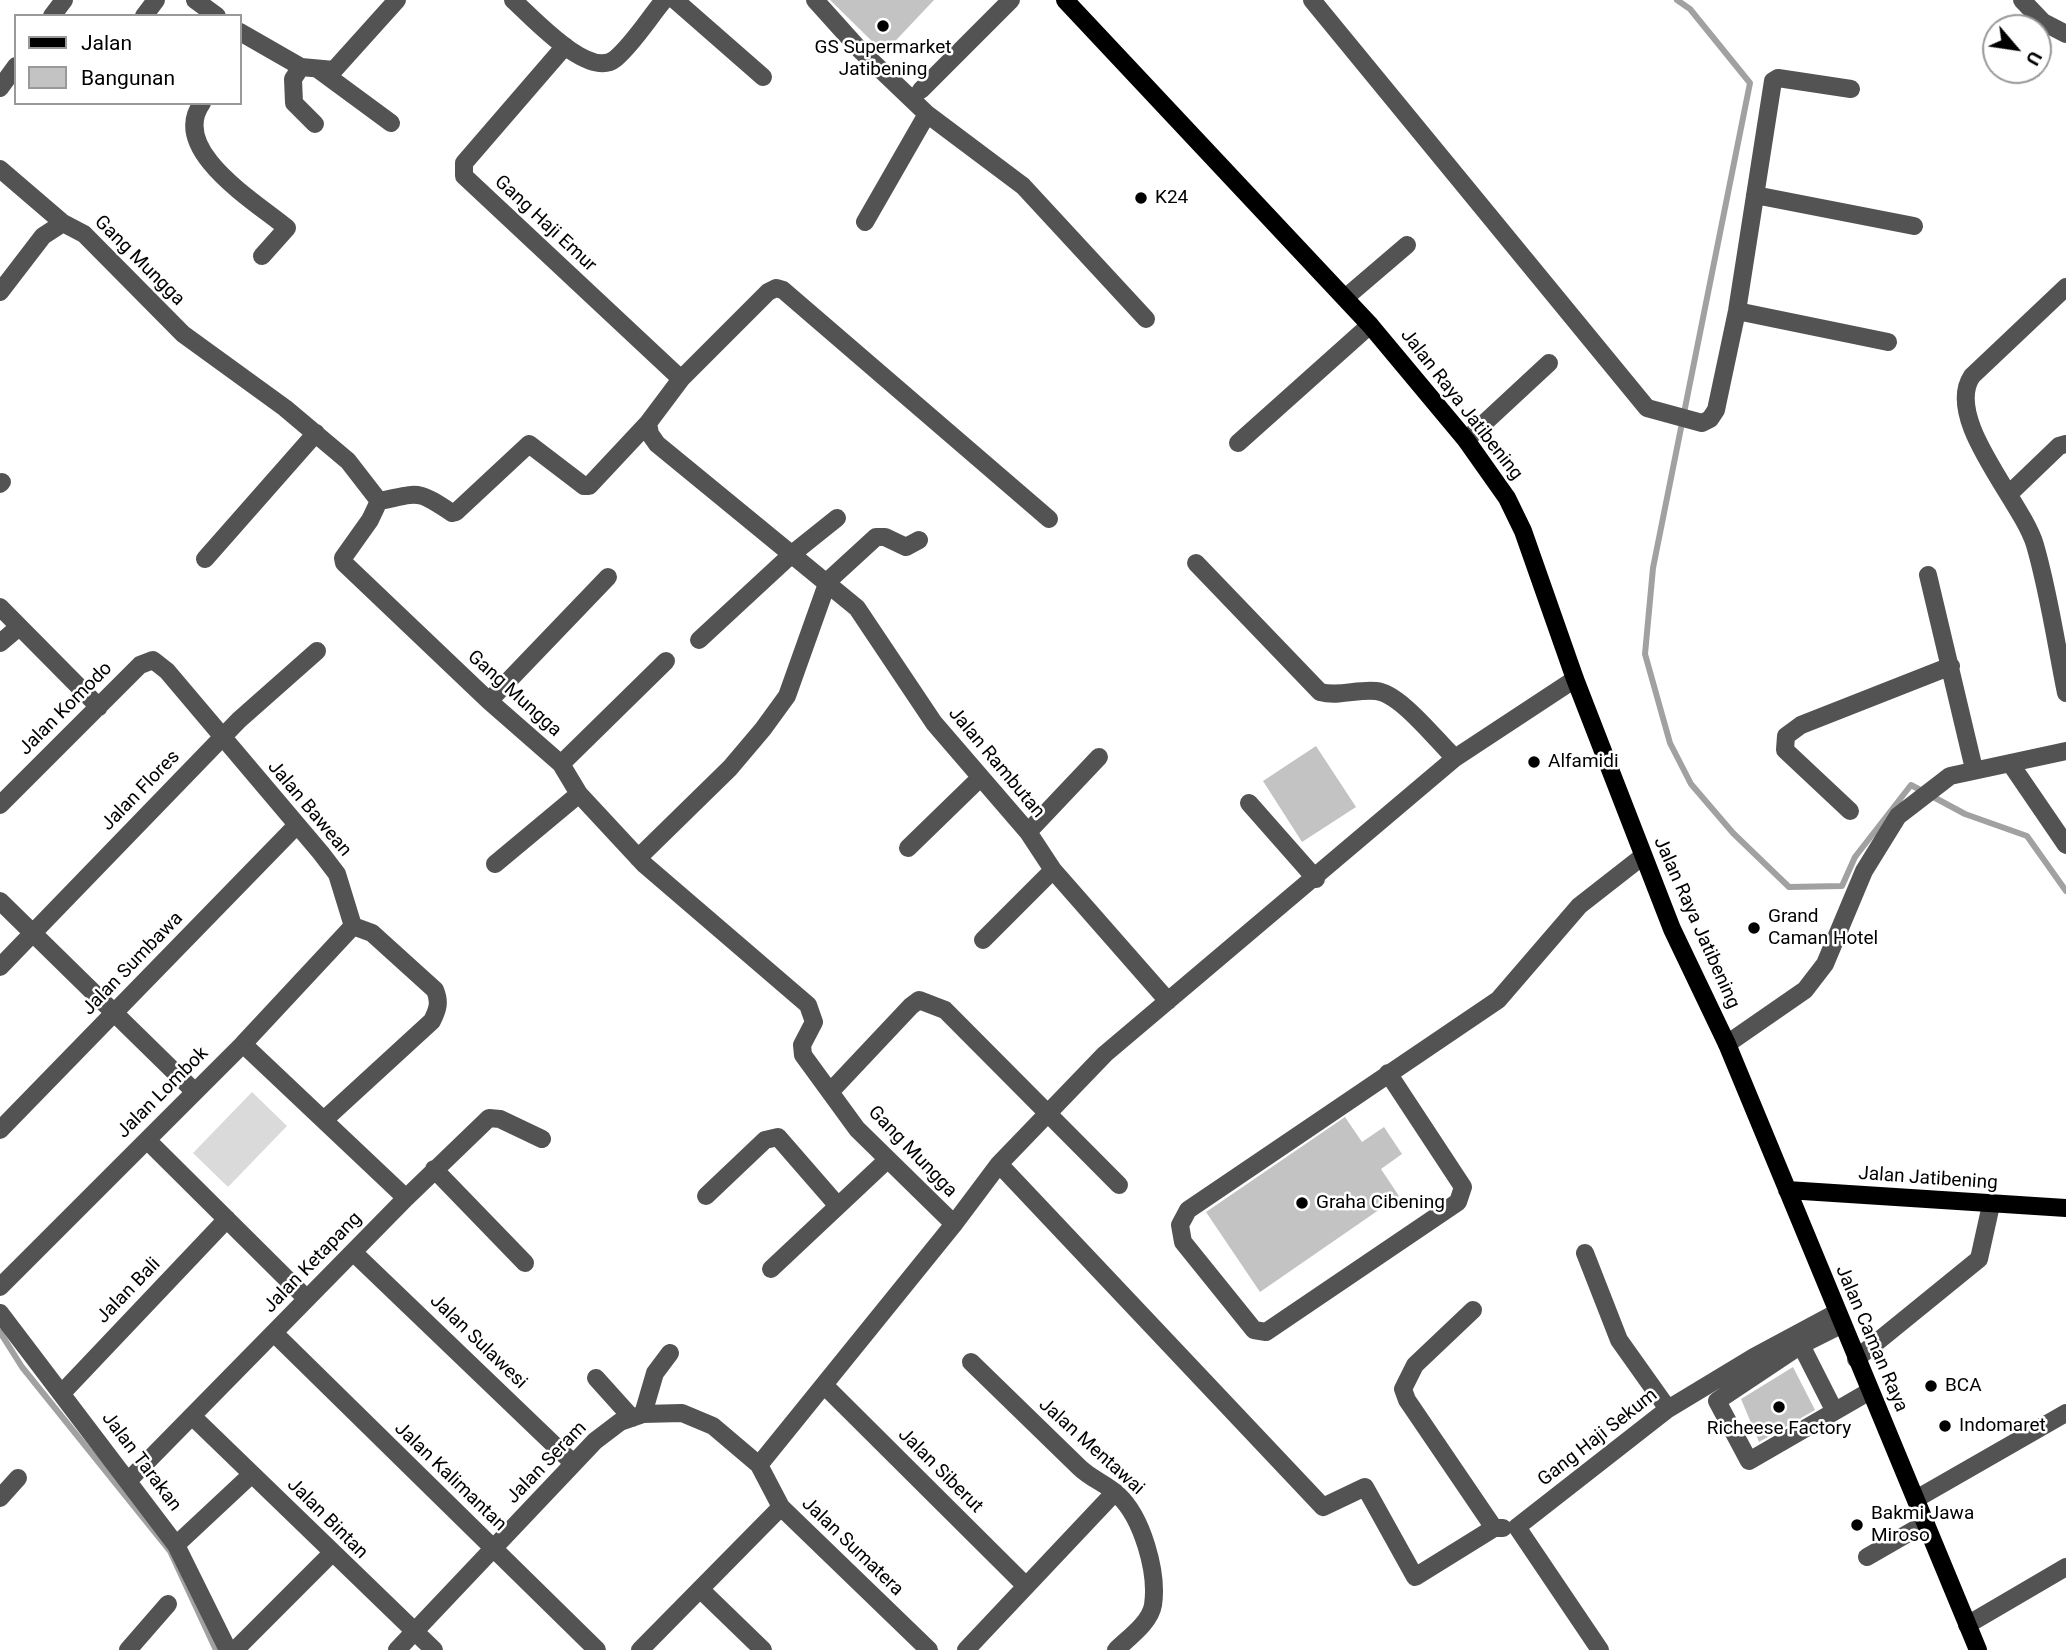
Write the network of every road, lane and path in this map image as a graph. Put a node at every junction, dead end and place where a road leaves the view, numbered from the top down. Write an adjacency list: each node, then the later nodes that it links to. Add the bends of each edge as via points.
1 (195, 0): 11 (street)
2 (397, 0): 17 (street, via 334,69)
3 (513, 0): 14 (street)
4 (664, 0): 14 (street, via 614,60 598,65)
5 (675, 0): 18 (street)
6 (815, 0): 23 (street)
7 (1012, 0): 21 (street)
8 (1065, 0): 35 (main road, Jalan Raya Jatibening)
9 (1312, 0): 36 (street, via 1647,408 1702,423 1710,419 1716,410)
10 (2022, 0): 12 (street, via 2043,22)
11 (214, 14)
12 (2066, 34)
13 (243, 41): 15 (street)
14 (565, 46): 41 (street, Gang Haji Emur, via 464,163 464,176)
15 (301, 67): 17 (street); 25 (street, via 293,79 295,103)
16 (14, 69): 19 (street)
17 (320, 70): 24 (street)
18 (763, 77)
19 (0, 88)
20 (1851, 89): 27 (street, via 1779,78 1773,81)
21 (921, 90)
22 (201, 105): 32 (street, via 194,114 195,131 207,162 287,228)
23 (927, 114): 28 (street); 37 (street, via 1023,186)
24 (391, 123)
25 (315, 124)
26 (0, 169): 29 (street, Gang Mungga)
27 (1755, 195): 30 (street); 36 (street)
28 (864, 222)
29 (63, 223): 34 (street, via 43,236); 43 (street, Gang Mungga, via 84,234 183,334)
30 (1914, 226)
31 (1407, 245): 35 (street)
32 (262, 256)
33 (2066, 287): 47 (street, via 1966,385 1964,403 1972,425)
34 (0, 292)
35 (1345, 298): 38 (main road, Jalan Raya Jatibening)
36 (1737, 311): 39 (street)
37 (1146, 319)
38 (1370, 325): 44 (main road, Jalan Raya Jatibening); 45 (street)
39 (1888, 342)
40 (1549, 363): 44 (street)
41 (681, 379): 42 (street); 50 (street, via 768,292 783,290)
42 (648, 423): 48 (street, via 589,486 528,444 456,512 426,495); 52 (street, Jalan Rambutan, via 657,444)
43 (316, 433): 48 (street, Gang Mungga, via 348,461); 53 (street)
44 (1466, 440): 66 (main road, Jalan Raya Jatibening, via 1507,498 1523,531)
45 (1238, 443)
46 (2066, 444): 47 (street)
47 (2009, 494): 67 (street, via 2035,544)
48 (379, 501): 68 (street, Gang Mungga, via 344,563)
49 (837, 518): 52 (street)
50 (1049, 519)
51 (919, 540): 57 (street, via 905,547 876,537)
52 (792, 554): 57 (street, Jalan Rambutan); 60 (street)
53 (205, 559)
54 (1196, 563): 73 (street, via 1320,692 1391,695)
55 (1928, 575): 64 (street)
56 (608, 577): 68 (street)
57 (828, 581): 77 (street, Jalan Rambutan, via 857,608 934,723); 87 (street, via 787,696 730,768)
58 (0, 607): 59 (street)
59 (19, 627): 61 (street); 69 (street)
60 (699, 640)
61 (0, 643)
62 (317, 651): 70 (street, Jalan Flores)
63 (666, 661): 75 (street)
64 (1951, 666): 76 (street); 81 (street, via 1826,714 1786,736 1785,750)
65 (167, 671): 69 (street, Jalan Komodo, via 153,660 141,665); 70 (street, Jalan Bawean)
66 (1575, 679): 73 (street); 86 (main road, Jalan Raya Jatibening)
67 (2066, 692)
68 (489, 701): 75 (street, Gang Mungga)
69 (99, 707): 80 (street, Jalan Komodo)
70 (223, 737): 82 (street, Jalan Bawean); 93 (street, Jalan Flores)
71 (2066, 751): 74 (street)
72 (1100, 757): 83 (street)
73 (1455, 758): 90 (street)
74 (2010, 763): 76 (street); 84 (street)
75 (561, 764): 78 (street, Gang Mungga)
76 (1974, 769): 99 (street, via 1950,776 1898,816 1864,871 1825,964 1805,990)
77 (980, 778): 83 (street, Jalan Rambutan); 85 (street)
78 (579, 794): 87 (street, Gang Mungga); 88 (street)
79 (1249, 803): 90 (street)
80 (0, 805)
81 (1850, 811)
82 (296, 826): 92 (street, Jalan Bawean, via 337,874); 97 (street, Jalan Sumbawa)
83 (1028, 832): 89 (street, Jalan Rambutan)
84 (2066, 845)
85 (908, 848)
86 (1643, 856): 99 (main road, Jalan Raya Jatibening); 100 (street, via 1579,906 1498,1000)
87 (638, 858): 102 (street, Gang Mungga, via 808,1005 814,1013 814,1028 802,1051)
88 (495, 864)
89 (1054, 870): 94 (street); 96 (street, Jalan Rambutan)
90 (1316, 879): 96 (street)
91 (0, 901): 93 (street)
92 (354, 926): 98 (street, Jalan Lombok); 104 (street, via 372,933 435,990 439,1004 432,1021)
93 (33, 933): 95 (street, Jalan Flores); 97 (street)
94 (983, 940)
95 (0, 967)
96 (1168, 1001): 103 (street)
97 (115, 1012): 101 (street); 105 (street, Jalan Sumbawa)
98 (243, 1044): 101 (street, Jalan Lombok); 104 (street)
99 (1727, 1044): 112 (main road, Jalan Caman Raya)
100 (1388, 1073): 100 (street, via 1463,1187 1463,1195 1266,1332 1254,1330 1183,1242 1183,1218 1188,1210)
101 (194, 1091): 107 (street, Jalan Lombok)
102 (830, 1092): 103 (street, via 919,1000 945,1010); 108 (street, Gang Mungga)
103 (1046, 1112): 109 (street); 111 (street)
104 (324, 1120): 114 (street)
105 (0, 1130)
106 (541, 1139): 110 (street, Jalan Ketapang, via 489,1118)
107 (147, 1140): 118 (street); 124 (street, Jalan Lombok)
108 (886, 1161): 116 (street); 119 (street, Gang Mungga)
109 (999, 1164): 119 (street); 154 (street, via 1323,1507 1365,1487 1415,1577)
110 (434, 1169): 114 (street, Jalan Ketapang); 122 (street)
111 (1119, 1185)
112 (1787, 1189): 115 (main road, Jalan Jatibening); 128 (main road, Jalan Caman Raya)
113 (706, 1196): 116 (street, via 765,1140 778,1137)
114 (405, 1198): 120 (street, Jalan Ketapang)
115 (1992, 1205): 117 (main road, Jalan Jatibening); 132 (street, via 1979,1259)
116 (838, 1206): 123 (street)
117 (2066, 1209)
118 (227, 1219): 125 (street); 137 (street, Jalan Bali)
119 (954, 1224): 135 (street)
120 (353, 1252): 125 (street, Jalan Ketapang); 143 (street, Jalan Sulawesi)
121 (1585, 1253): 138 (street, via 1619,1340)
122 (525, 1263)
123 (771, 1269)
124 (0, 1287)
125 (307, 1299): 129 (street, Jalan Ketapang)
126 (1473, 1310): 154 (street, via 1415,1365 1403,1389)
127 (0, 1313): 137 (street, Jalan Tarakan)
128 (1838, 1319): 130 (street); 132 (main road, Jalan Caman Raya); 138 (street, Gang Haji Sekum, via 1754,1357)
129 (274, 1333): 142 (street, Jalan Ketapang); 156 (street, Jalan Kalimantan)
130 (1801, 1345): 139 (street); 139 (street, via 1717,1401 1749,1461)
131 (670, 1353): 141 (street)
132 (1856, 1359): 136 (main road, Jalan Caman Raya)
133 (971, 1362): 149 (street, Jalan Mentawai, via 1087,1476)
134 (596, 1378): 141 (street)
135 (824, 1385): 144 (street); 160 (street, Jalan Siberut)
136 (1870, 1391): 139 (street); 150 (main road, Jalan Caman Raya)
137 (62, 1393): 147 (street, Jalan Tarakan)
138 (1668, 1409): 153 (street, Gang Haji Sekum)
139 (1833, 1410)
140 (2066, 1413): 150 (street)
141 (637, 1415): 143 (street, Jalan Seram, via 604,1435); 144 (street, via 682,1413 696,1418 713,1426)
142 (192, 1416): 145 (street, Jalan Bintan); 147 (street, Jalan Ketapang)
143 (573, 1463): 156 (street, Jalan Seram)
144 (759, 1465): 151 (street, Jalan Sumatera)
145 (252, 1474): 155 (street); 157 (street, Jalan Bintan)
146 (18, 1478): 148 (street)
147 (129, 1480): 155 (street, Jalan Tarakan)
148 (2, 1492)
149 (1115, 1492): 160 (street); 175 (street, Jalan Mentawai, via 1141,1528 1153,1605 1147,1619)
150 (1916, 1499): 152 (main road, Jalan Caman Raya)
151 (781, 1507): 161 (street); 173 (street, Jalan Sumatera)
152 (1926, 1523): 158 (street); 163 (main road, Jalan Caman Raya)
153 (1517, 1527): 154 (street); 176 (street)
154 (1494, 1528)
155 (176, 1545): 166 (street, Jalan Tarakan)
156 (494, 1549): 164 (street, Jalan Seram); 170 (street, Jalan Kalimantan)
157 (331, 1554): 164 (street, Jalan Bintan); 167 (street)
158 (1867, 1557)
159 (2066, 1567): 163 (street)
160 (1026, 1586): 174 (street)
161 (700, 1589): 171 (street); 172 (street)
162 (168, 1604): 165 (street)
163 (1968, 1625): 177 (main road, Jalan Caman Raya)
164 (414, 1632): 168 (street, Jalan Seram); 169 (street, Jalan Bintan)
165 (128, 1650)
166 (228, 1650)
167 (235, 1650)
168 (397, 1650)
169 (433, 1650)
170 (597, 1650)
171 (640, 1650)
172 (763, 1650)
173 (929, 1650)
174 (966, 1650)
175 (1116, 1650)
176 (1601, 1650)
177 (1978, 1650)

